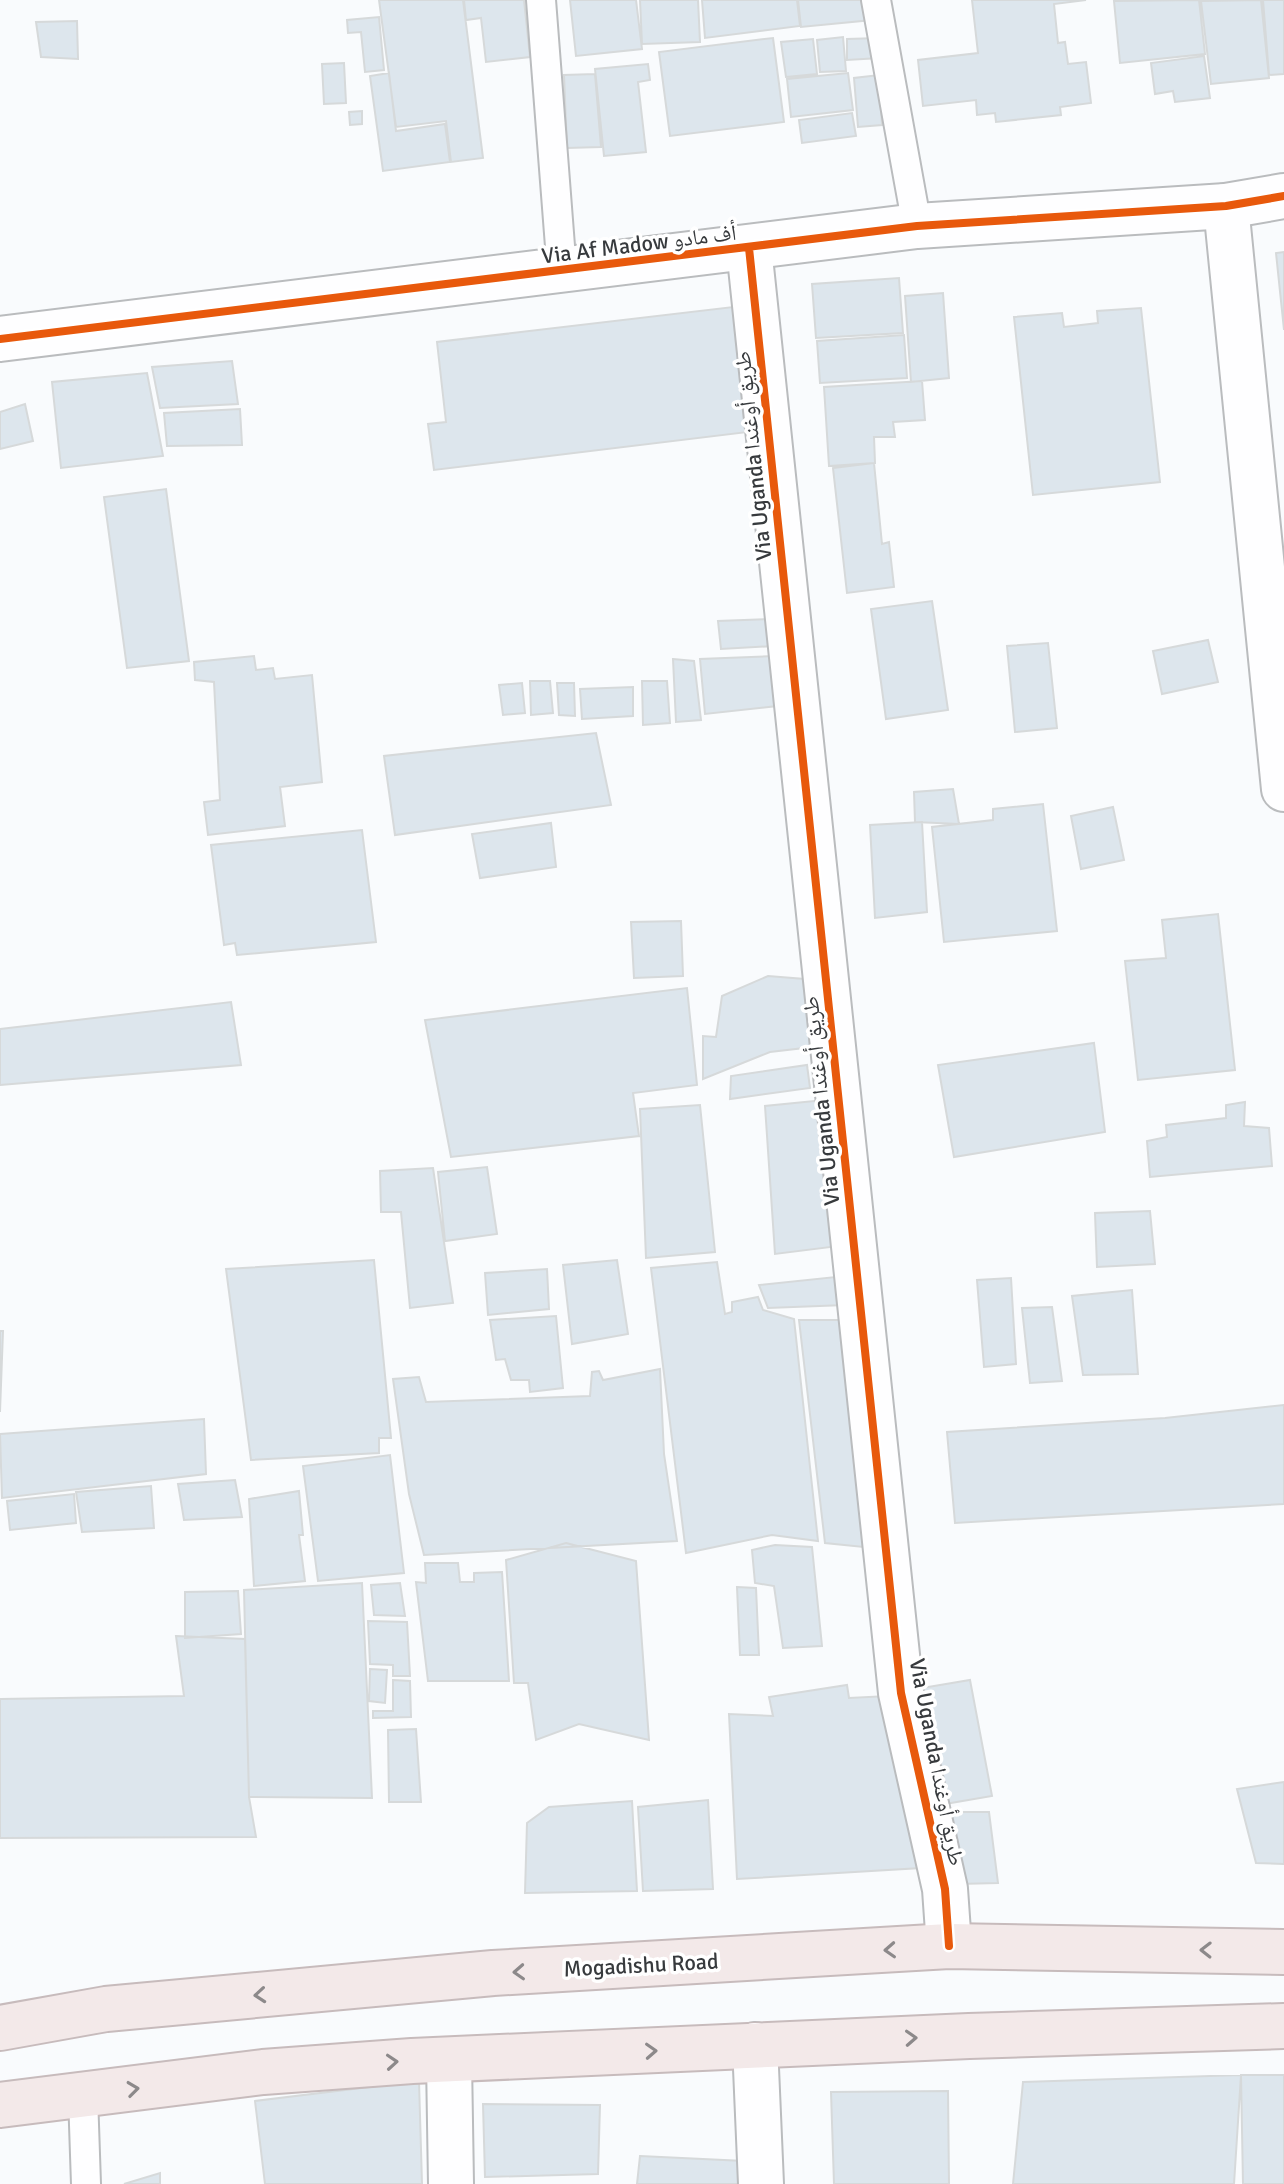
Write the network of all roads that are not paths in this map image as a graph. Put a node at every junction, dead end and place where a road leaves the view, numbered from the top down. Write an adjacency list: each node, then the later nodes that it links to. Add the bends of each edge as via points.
1 (541, 0): 7 (lane)
2 (876, 0): 5 (lane)
3 (1284, 196): 4 (street, Via Af Madow أف مادو)
4 (1226, 206): 5 (street, Via Af Madow أف مادو); 9 (street)
5 (917, 226): 6 (street, Via Af Madow أف مادو)
6 (749, 248): 7 (street, Via Af Madow أف مادو); 10 (street, Via Uganda طريق أوغندا, via 901,1693 945,1889)
7 (562, 272): 8 (street, Via Af Madow أف مادو)
8 (0, 339)
9 (1284, 789)
10 (949, 1946): 11 (highway, Mogadishu Road, one-way to 10); 13 (highway, Mogadishu Road, one-way to 13, via 493,1973 106,2009)
11 (1284, 1952)
12 (1284, 2026): 14 (highway, one-way to 12)
13 (0, 2028)
14 (755, 2045): 15 (highway, one-way to 14); 20 (street)
15 (449, 2061): 16 (highway, one-way to 15, via 263,2072); 19 (street)
16 (83, 2095): 17 (highway); 18 (lane)
17 (0, 2105)
18 (86, 2184)
19 (451, 2184)
20 (761, 2184)

